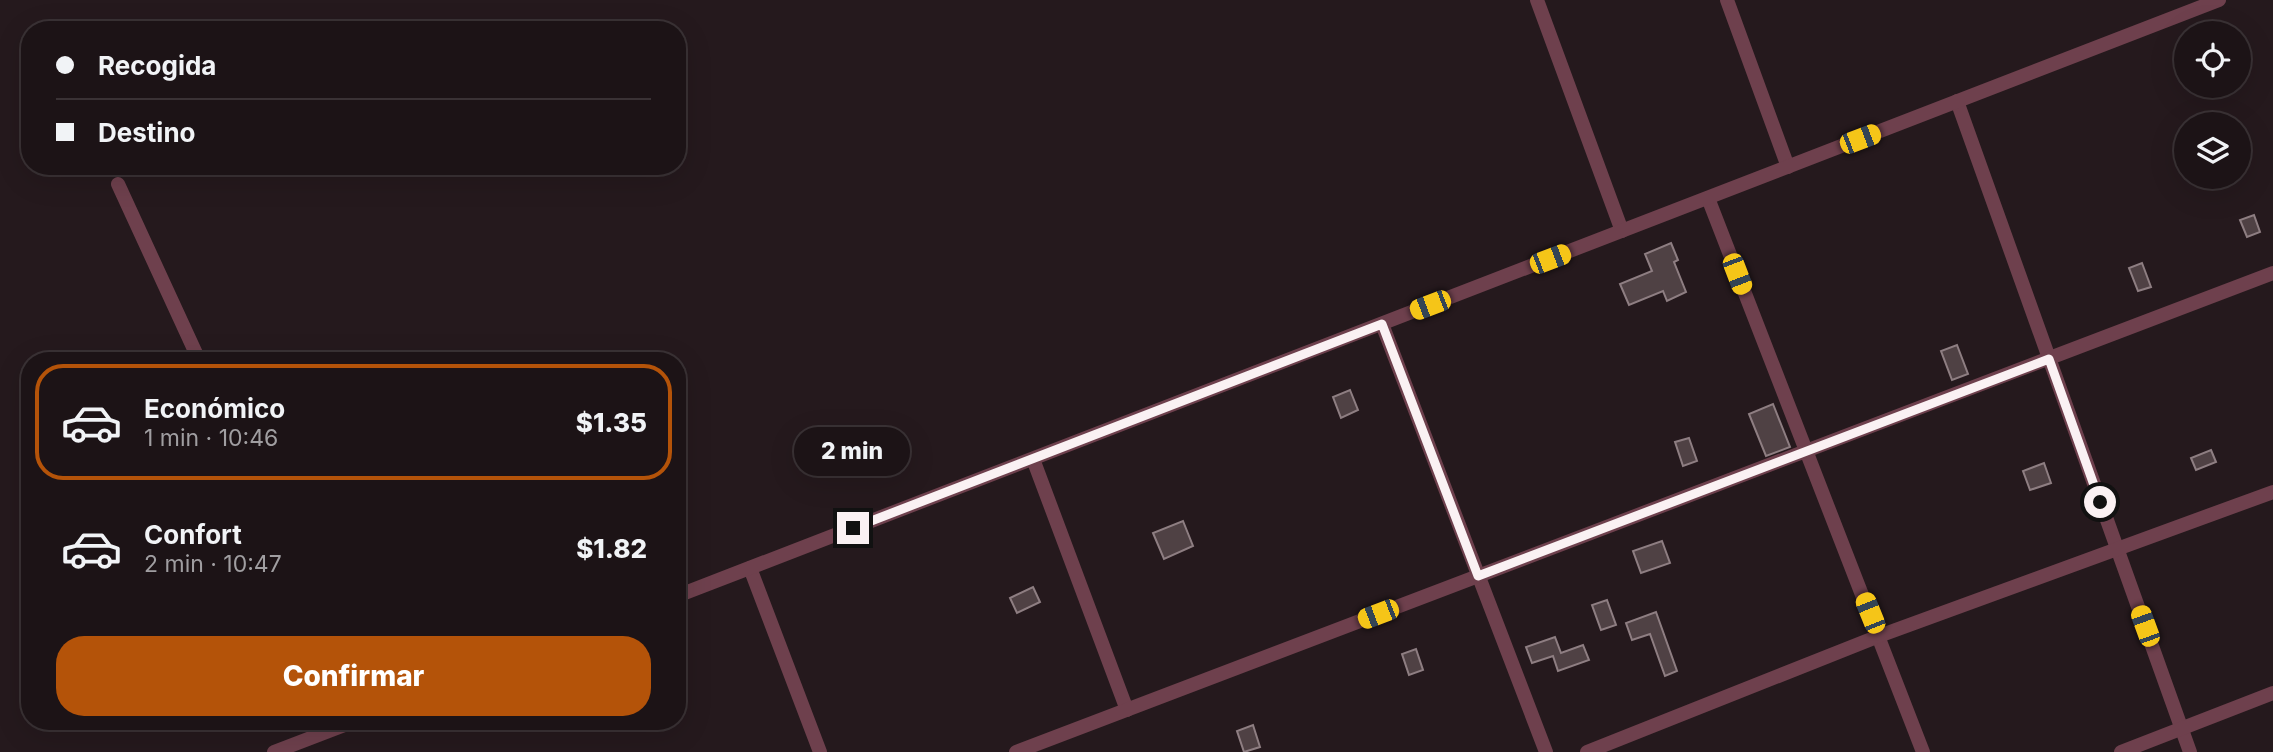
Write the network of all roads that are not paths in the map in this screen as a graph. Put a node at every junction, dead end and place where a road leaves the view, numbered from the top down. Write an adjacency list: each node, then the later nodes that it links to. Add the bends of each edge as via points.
1 (1537, 0): 8 (street)
2 (1727, 0): 5 (street)
3 (2219, 0): 4 (street)
4 (1957, 101): 5 (street); 12 (street)
5 (1788, 167): 7 (street)
6 (118, 184): 11 (street)
7 (1708, 198): 8 (street); 13 (street)
8 (1622, 231): 10 (street)
9 (2273, 273): 12 (street)
10 (1382, 324): 14 (street); 18 (street)
11 (195, 352)
12 (2049, 359): 13 (street); 16 (street)
13 (1806, 451): 18 (street); 20 (street)
14 (1033, 459): 17 (street); 22 (street)
15 (2273, 492): 16 (street)
16 (2117, 549): 20 (street); 23 (street)
17 (750, 568): 19 (street); 26 (street)
18 (1478, 576): 22 (street); 28 (street)
19 (686, 593)
20 (1879, 636): 29 (street); 30 (street)
21 (2273, 693): 23 (street)
22 (1127, 710): 27 (street)
23 (2182, 729): 31 (street); 32 (street)
24 (331, 730): 25 (street)
25 (274, 752)
26 (820, 752)
27 (1016, 752)
28 (1546, 752)
29 (1587, 752)
30 (1923, 752)
31 (2120, 752)
32 (2190, 752)

